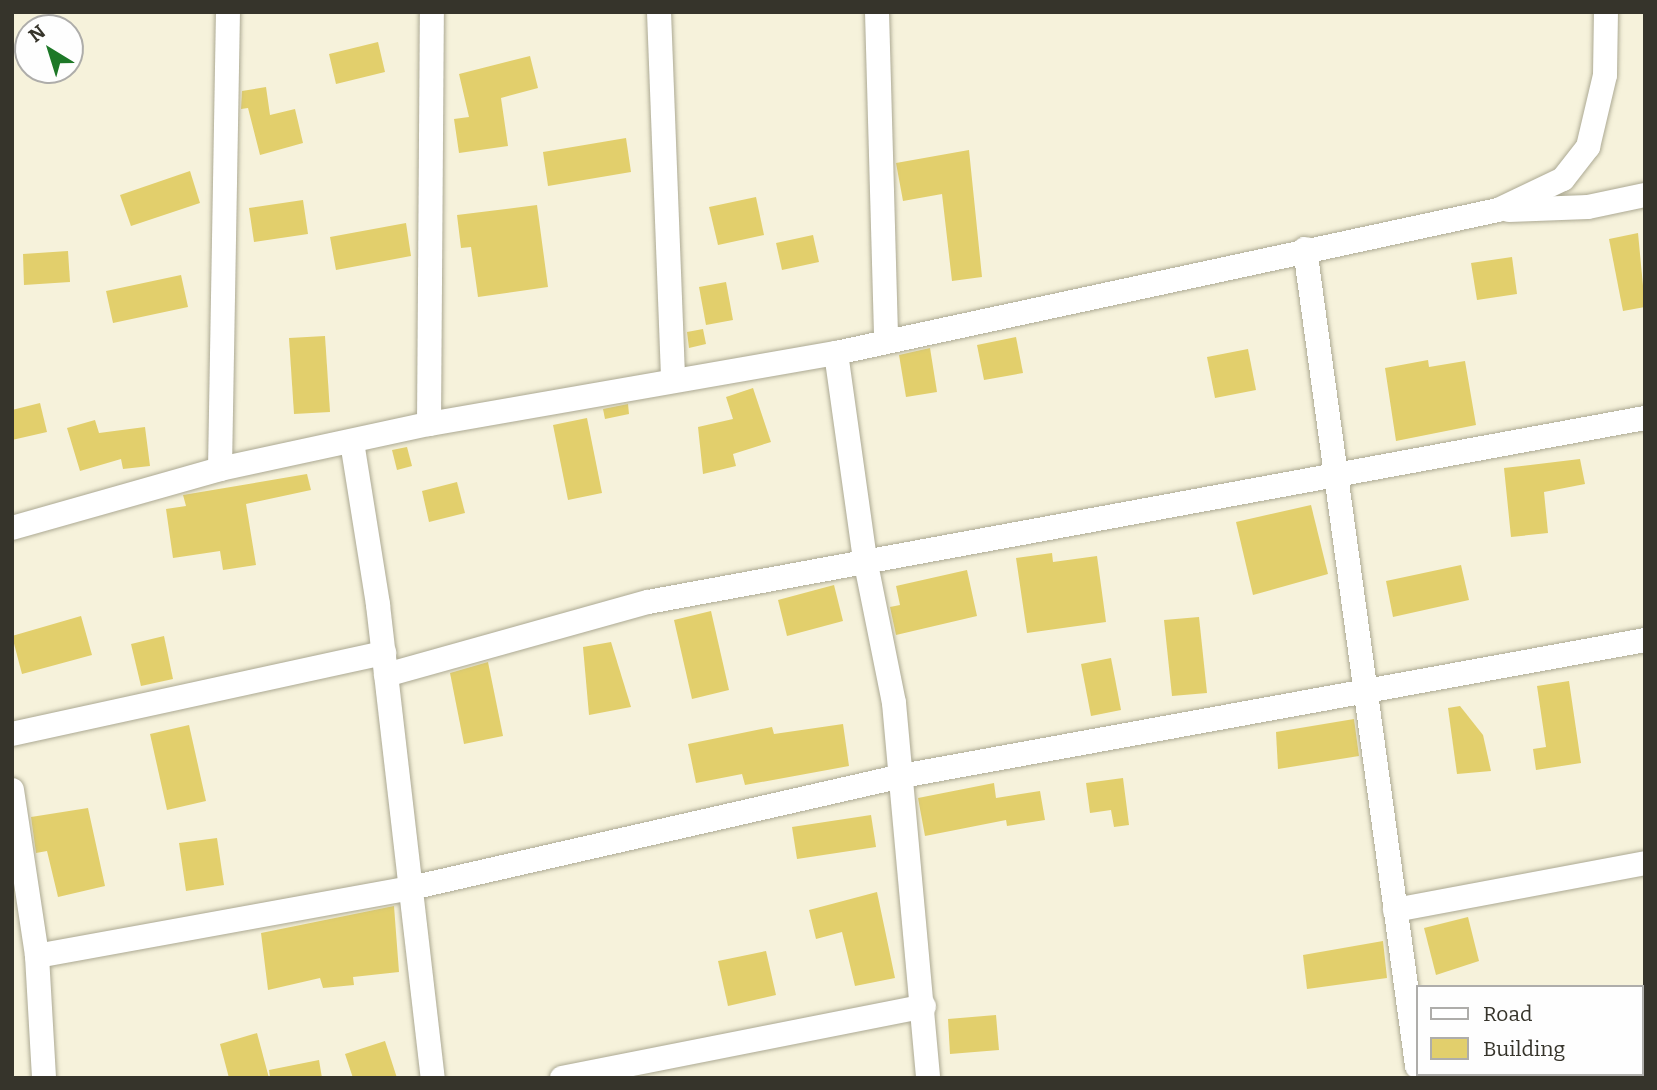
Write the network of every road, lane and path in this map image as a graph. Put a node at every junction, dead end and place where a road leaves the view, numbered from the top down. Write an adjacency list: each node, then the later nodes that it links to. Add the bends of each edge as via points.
1 (228, 12): 15 (street)
2 (432, 12): 13 (street)
3 (659, 12): 11 (street)
4 (877, 12): 9 (street)
5 (1606, 12): 7 (street, via 1605,75 1588,147 1563,179)
6 (1645, 195): 7 (street, via 1588,207)
7 (1498, 210): 8 (street)
8 (1305, 249): 9 (street); 16 (street)
9 (886, 338): 10 (street)
10 (836, 353): 11 (street); 18 (street)
11 (673, 378): 13 (street)
12 (1645, 418): 16 (street)
13 (429, 424): 14 (street)
14 (352, 442): 15 (street); 20 (street)
15 (220, 469): 17 (street)
16 (1335, 472): 18 (street); 21 (street)
17 (12, 528)
18 (865, 559): 20 (street, via 648,602); 23 (street)
19 (1645, 640): 21 (street)
20 (385, 664): 22 (street); 26 (street)
21 (1366, 692): 23 (street); 27 (street)
22 (12, 734)
23 (902, 776): 26 (street); 29 (street)
24 (12, 790): 28 (street)
25 (1645, 863): 27 (street)
26 (411, 888): 28 (street); 32 (street)
27 (1395, 910): 30 (street)
28 (37, 956): 31 (street)
29 (924, 1006): 33 (street); 34 (street)
30 (1416, 1059)
31 (44, 1078)
32 (433, 1078)
33 (562, 1078)
34 (928, 1078)

